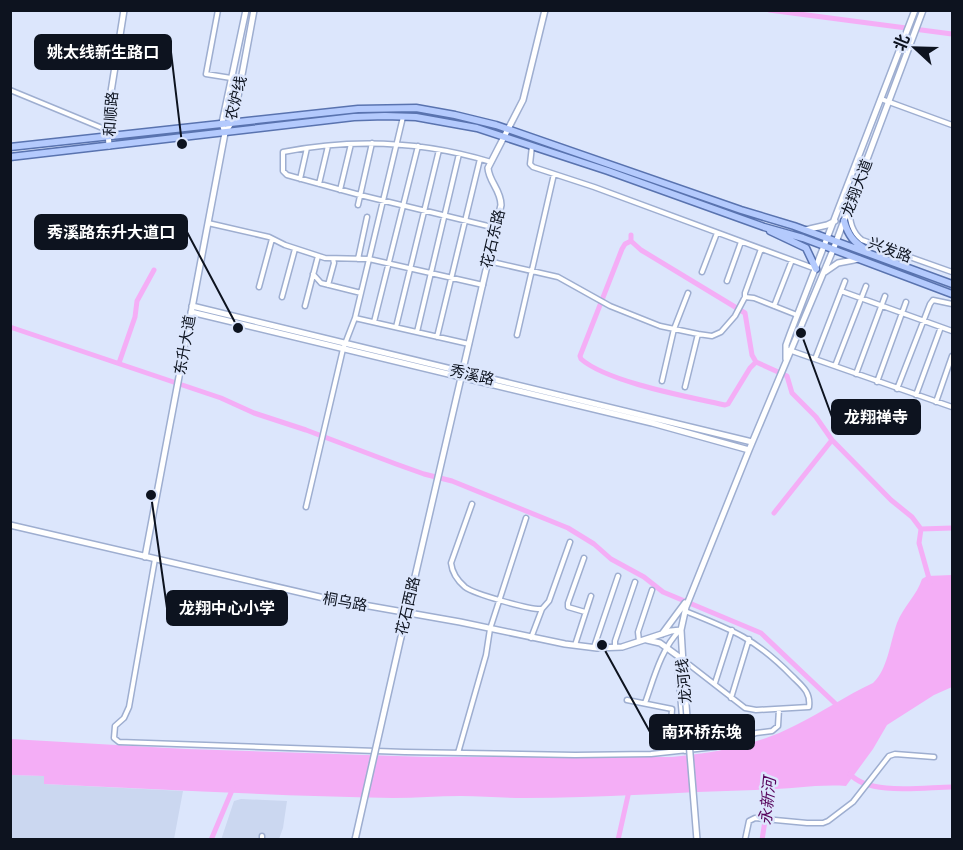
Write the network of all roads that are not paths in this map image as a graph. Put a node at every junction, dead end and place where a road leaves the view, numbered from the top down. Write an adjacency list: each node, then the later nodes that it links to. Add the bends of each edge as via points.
1 (124, 10): 17 (street, 和顺路, via 107,117)
2 (218, 10): 8 (street, via 206,74)
3 (246, 10): 8 (street, 农炉线)
4 (254, 10): 13 (street, 农炉线)
5 (545, 10): 16 (street, via 523,100)
6 (915, 10): 10 (street, 龙翔大道)
7 (923, 10): 11 (street, 龙翔大道)
8 (231, 78): 14 (street, 农炉线)
9 (10, 90): 17 (street)
10 (881, 99): 11 (street); 47 (street, 龙翔大道)
11 (889, 101): 15 (street); 42 (street, 龙翔大道)
12 (403, 117): 18 (main road, via 354,117); 19 (main road, via 452,122); 21 (street)
13 (232, 122): 14 (main road); 16 (main road, via 403,108 455,115); 18 (street, 农炉线)
14 (222, 123): 17 (main road); 18 (street, 农炉线)
15 (952, 124)
16 (508, 129): 19 (street); 52 (main road)
17 (108, 133): 23 (street, 和顺路); 27 (main road)
18 (225, 133): 23 (main road); 49 (street, 东升大道)
19 (504, 136): 26 (main road); 33 (street)
20 (372, 143): 21 (street); 22 (street); 38 (street)
21 (397, 143): 25 (street); 39 (street)
22 (351, 144): 24 (street); 37 (street)
23 (109, 146): 31 (main road)
24 (328, 146): 28 (street); 36 (street)
25 (418, 146): 29 (street); 41 (street)
26 (532, 146): 34 (street, via 530,164); 50 (main road)
27 (10, 147)
28 (307, 148): 35 (street); 35 (street, via 283,152 283,171)
29 (439, 150): 30 (street); 43 (street)
30 (459, 154): 32 (street); 44 (street)
31 (10, 157)
32 (480, 159): 33 (street); 46 (street)
33 (491, 162): 51 (street, 花石东路, via 488,172 501,196)
34 (554, 174): 53 (street); 73 (street)
35 (300, 179): 36 (street)
36 (319, 184): 37 (street)
37 (340, 190): 38 (street)
38 (361, 196): 39 (street); 40 (street)
39 (383, 201): 41 (street); 65 (street)
40 (358, 206)
41 (403, 206): 43 (street); 69 (street)
42 (849, 208): 48 (street, 龙翔大道); 77 (street, 兴发路, via 852,227 862,240)
43 (424, 211): 44 (street); 71 (street)
44 (444, 216): 46 (street); 75 (street)
45 (367, 217): 64 (street)
46 (465, 220): 51 (street); 79 (street)
47 (835, 221): 52 (street); 55 (street, 龙翔大道)
48 (844, 221): 57 (street, 龙翔大道); 70 (main road, via 854,242)
49 (208, 224): 54 (street); 102 (street, 东升大道)
50 (764, 227): 58 (main road); 72 (main road, via 806,248)
51 (496, 228): 68 (street, 花石东路)
52 (804, 230): 55 (main road)
53 (717, 233): 56 (street); 74 (street)
54 (272, 239): 59 (street); 87 (street)
55 (828, 239): 57 (main road); 58 (street, 龙翔大道)
56 (741, 242): 60 (street); 80 (street)
57 (836, 242): 61 (street, 龙翔大道); 70 (main road)
58 (825, 246): 61 (main road); 72 (street, 龙翔大道)
59 (295, 249): 62 (street); 94 (street)
60 (761, 249): 66 (street); 95 (street)
61 (833, 250): 67 (main road); 76 (street, 龙翔大道)
62 (318, 256): 63 (street); 78 (street)
63 (333, 259): 64 (street); 84 (street)
64 (358, 259): 65 (street)
65 (369, 260): 69 (street); 90 (street)
66 (792, 260): 72 (street); 100 (street)
67 (859, 260): 76 (street, via 838,263); 92 (main road)
68 (488, 261): 73 (street); 85 (street, 花石东路)
69 (388, 264): 71 (street); 107 (street)
70 (900, 266): 83 (main road)
71 (410, 268): 75 (street); 108 (street)
72 (816, 269): 104 (street, 龙翔大道)
73 (531, 271): 110 (street, via 558,277 610,306); 114 (street)
74 (702, 272)
75 (431, 273): 79 (street); 112 (street)
76 (824, 273): 118 (street, 龙翔大道)
77 (952, 273)
78 (313, 274): 82 (street); 88 (street)
79 (451, 278): 85 (street); 115 (street)
80 (727, 281)
81 (845, 281): 89 (street)
82 (321, 283): 84 (street); 88 (street)
83 (952, 284)
84 (328, 285): 90 (street)
85 (483, 285): 116 (street, 花石东路)
86 (866, 286): 96 (street)
87 (259, 287)
88 (310, 288): 99 (street)
89 (841, 291): 96 (street); 120 (street)
90 (361, 293): 105 (street)
91 (688, 293): 110 (street)
92 (952, 294)
93 (885, 296): 101 (street)
94 (282, 297)
95 (745, 297): 100 (street); 113 (street, via 721,332 712,336)
96 (861, 298): 101 (street); 121 (street)
97 (906, 302): 103 (street)
98 (952, 304): 106 (street, via 933,300)
99 (305, 306)
100 (774, 306): 104 (street)
101 (881, 306): 103 (street); 122 (street)
102 (192, 309): 117 (street, 秀溪路); 138 (street, 东升大道)
103 (901, 313): 106 (street); 125 (street)
104 (798, 315): 118 (street, 龙翔大道)
105 (355, 318): 107 (street); 117 (street)
106 (922, 320): 109 (street); 127 (street)
107 (374, 322): 108 (street)
108 (396, 327): 112 (street)
109 (941, 327): 111 (street); 128 (street)
110 (674, 329): 113 (street); 124 (street)
111 (952, 331)
112 (417, 332): 115 (street)
113 (698, 334): 126 (street)
114 (517, 335)
115 (437, 337): 116 (street)
116 (469, 344): 123 (street, 花石东路)
117 (344, 347): 123 (street, 秀溪路); 134 (street)
118 (788, 350): 120 (street); 131 (street, 龙翔大道)
119 (952, 356): 129 (street)
120 (815, 359): 121 (street)
121 (835, 366): 122 (street)
122 (856, 374): 125 (street)
123 (462, 375): 131 (street, 秀溪路); 132 (street, 秀溪路); 150 (street, 花石西路)
124 (662, 381)
125 (877, 382): 127 (street)
126 (685, 387)
127 (897, 389): 128 (street)
128 (916, 395): 129 (street)
129 (936, 402): 130 (street)
130 (952, 407)
131 (752, 442): 132 (street, 龙翔大道)
132 (749, 450): 145 (street, 龙翔大道)
133 (472, 504): 146 (street, via 452,569 467,589)
134 (306, 507)
135 (526, 518): 146 (street)
136 (10, 525): 138 (street, 桐乌路)
137 (570, 542): 147 (street, via 549,601)
138 (145, 557): 140 (street, 桐乌路)
139 (584, 558): 149 (street, via 568,608)
140 (155, 559): 150 (street, 桐乌路, via 312,596); 170 (street, via 129,707 115,726 116,741)
141 (618, 576): 159 (street)
142 (635, 582): 160 (street)
143 (652, 590): 157 (street, via 638,632)
144 (591, 596): 149 (street)
145 (690, 597): 148 (street, 龙翔大道); 154 (street)
146 (500, 599): 147 (street); 151 (street)
147 (542, 609): 155 (street)
148 (686, 609): 152 (street, 龙翔大道); 153 (street)
149 (585, 612): 158 (street)
150 (407, 613): 151 (street, 桐乌路); 172 (street, 花石西路, bridge)
151 (490, 629): 155 (street, 桐乌路); 170 (street)
152 (681, 630): 154 (street, 桐乌路); 161 (street); 162 (street, 龙河线)
153 (732, 630): 156 (street); 163 (street)
154 (661, 634): 157 (street, 桐乌路)
155 (531, 638): 158 (street, 桐乌路)
156 (749, 639): 164 (street); 167 (street, via 810,696 809,707)
157 (642, 641): 160 (street, 桐乌路); 161 (street)
158 (574, 645): 159 (street, 桐乌路)
159 (594, 647): 160 (street, 桐乌路)
160 (615, 647)
161 (667, 647): 162 (street); 166 (street)
162 (682, 658): 163 (street); 169 (street, via 678,671); 173 (street, 龙河线, bridge)
163 (715, 683): 164 (street)
164 (732, 698): 167 (street, via 750,710)
165 (627, 700): 166 (street)
166 (645, 703): 168 (street, via 672,709)
167 (779, 709): 169 (street, via 776,729)
168 (670, 724)
169 (685, 751): 170 (street, via 574,755)
170 (458, 753)
171 (934, 758): 174 (street, via 895,754 885,759 864,789 839,814 823,823 755,818 749,821)
172 (355, 840)
173 (697, 840)
174 (745, 840)

